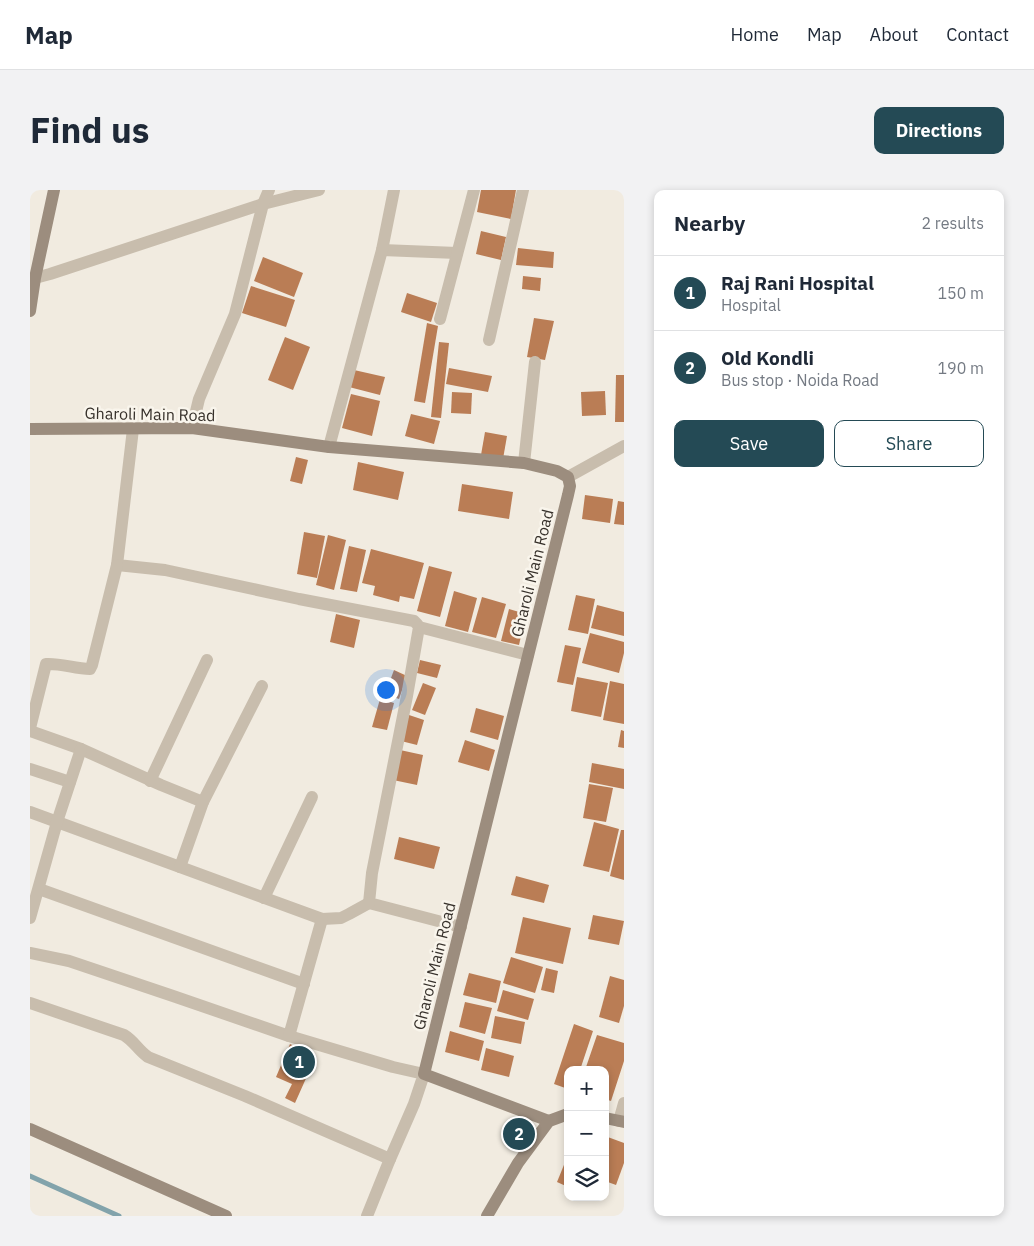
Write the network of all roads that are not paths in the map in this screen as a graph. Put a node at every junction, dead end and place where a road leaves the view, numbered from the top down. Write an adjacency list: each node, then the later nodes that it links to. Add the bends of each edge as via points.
1 (54, 190): 10 (street)
2 (269, 190): 7 (street)
3 (319, 190): 7 (street)
4 (394, 190): 8 (street)
5 (474, 190): 9 (street)
6 (524, 190): 13 (street)
7 (263, 204): 10 (street); 16 (street, via 235,314 199,399)
8 (382, 250): 9 (street); 19 (street)
9 (457, 253): 12 (street)
10 (35, 278): 11 (street)
11 (30, 311)
12 (440, 320)
13 (488, 340)
14 (535, 362): 20 (street)
15 (133, 428): 16 (street, Gharoli Main Road); 17 (street, Gharoli Main Road); 22 (street)
16 (192, 428): 19 (street, Gharoli Main Road)
17 (30, 429)
18 (624, 446): 21 (street)
19 (329, 447): 20 (street, Gharoli Main Road)
20 (524, 463): 21 (street, Gharoli Main Road)
21 (568, 477): 24 (street, Gharoli Main Road, via 570,486)
22 (117, 565): 23 (street, via 164,570 414,622); 27 (street, via 90,669 46,664)
23 (419, 626): 24 (street); 39 (street, via 372,873)
24 (528, 655): 42 (street, Gharoli Main Road)
25 (207, 660): 30 (street)
26 (262, 686): 33 (street)
27 (30, 730): 28 (street)
28 (82, 749): 30 (street); 31 (street)
29 (30, 769): 31 (street)
30 (150, 781): 33 (street)
31 (70, 782): 35 (street)
32 (312, 797): 38 (street)
33 (203, 802): 36 (street)
34 (30, 812): 35 (street)
35 (57, 822): 36 (street); 37 (street)
36 (180, 867): 38 (street)
37 (39, 888): 40 (street); 44 (street)
38 (264, 898): 41 (street)
39 (369, 904): 41 (street, via 340,918); 42 (street)
40 (30, 918)
41 (322, 919): 44 (street)
42 (461, 927): 47 (street, Gharoli Main Road)
43 (30, 953): 46 (street, via 69,961)
44 (304, 984): 46 (street)
45 (30, 1003): 53 (street, via 124,1035 148,1057)
46 (289, 1036): 47 (street)
47 (424, 1074): 50 (street); 53 (street)
48 (624, 1103): 51 (street)
49 (564, 1115): 50 (street)
50 (549, 1121): 56 (street, via 518,1163)
51 (621, 1121)
52 (30, 1129): 54 (street)
53 (390, 1159): 55 (street)
54 (226, 1216)
55 (367, 1216)
56 (487, 1216)

